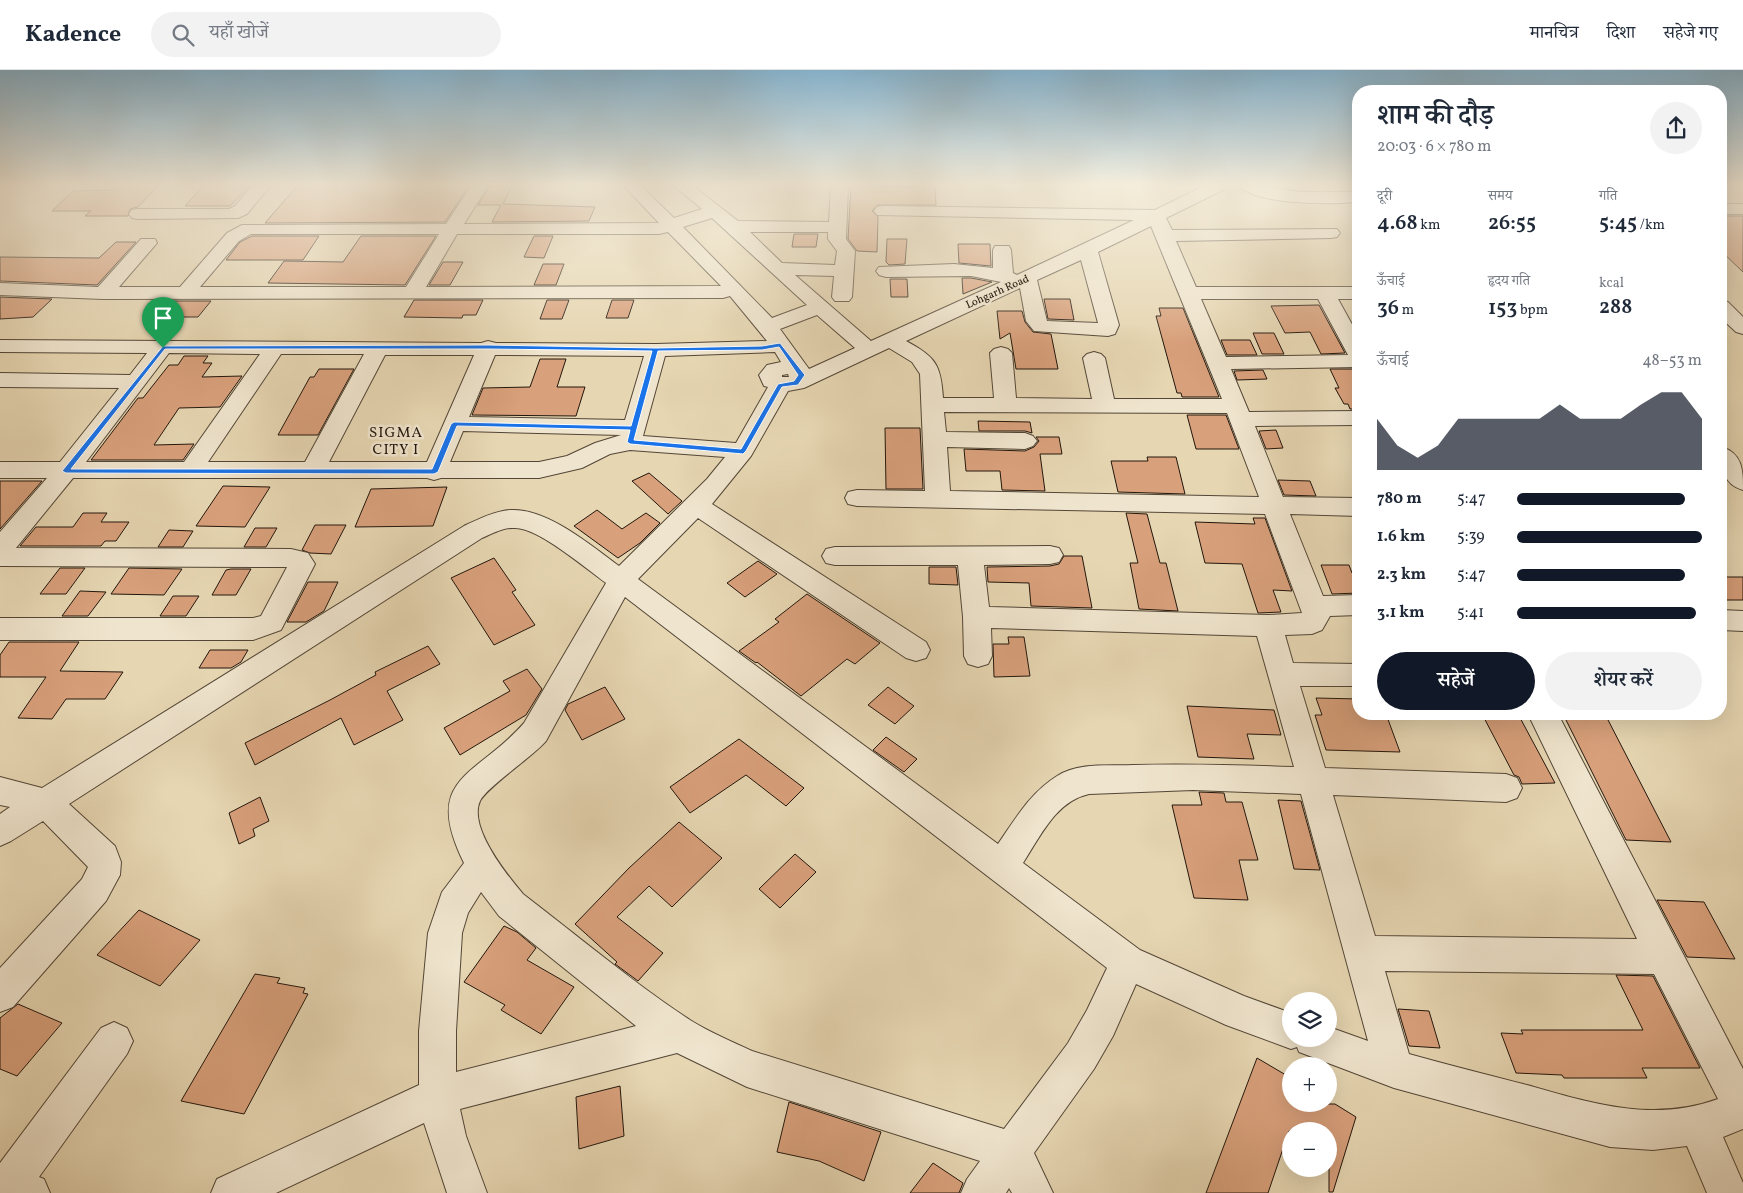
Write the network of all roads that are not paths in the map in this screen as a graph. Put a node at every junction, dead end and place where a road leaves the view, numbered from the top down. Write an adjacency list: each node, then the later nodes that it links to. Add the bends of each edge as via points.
1 (232, 238): 18 (street)
2 (445, 238): 19 (street)
3 (676, 238): 16 (street)
4 (746, 238): 11 (street)
5 (837, 238): 23 (street, via 846,251)
6 (1123, 238): 10 (street, Lohgarh Road)
7 (1165, 238): 20 (street)
8 (148, 243): 17 (street)
9 (1002, 250): 14 (street)
10 (1088, 250): 14 (street, Lohgarh Road); 14 (street, via 1108,330 1041,327)
11 (777, 269): 12 (street); 24 (street)
12 (834, 270)
13 (886, 271): 14 (street, via 982,271)
14 (1016, 278): 28 (street, Lohgarh Road)
15 (0, 289): 17 (street)
16 (728, 290): 19 (street); 26 (street); 31 (street, via 742,314)
17 (103, 293): 18 (street)
18 (185, 293): 19 (street)
19 (412, 293)
20 (1188, 293): 22 (street); 41 (street)
21 (1352, 293): 22 (street)
22 (1325, 294): 29 (street)
23 (842, 297)
24 (820, 307): 26 (street); 36 (street)
25 (1727, 312): 27 (street)
26 (768, 326): 31 (street)
27 (1743, 328)
28 (889, 340): 36 (street, Lohgarh Road); 45 (street, via 928,366)
29 (1352, 343)
30 (0, 346): 34 (street)
31 (771, 346): 37 (street); 42 (street)
32 (275, 347): 34 (street); 35 (street); 57 (street)
33 (488, 347): 35 (street); 37 (street); 50 (street)
34 (163, 348): 44 (street)
35 (378, 348): 59 (street)
36 (868, 349): 42 (street, Lohgarh Road)
37 (656, 350): 51 (street)
38 (1001, 353): 46 (street)
39 (1094, 358): 47 (street)
40 (1352, 361): 41 (street)
41 (1218, 363): 48 (street)
42 (788, 376): 54 (street)
43 (0, 380): 44 (street)
44 (136, 382): 58 (street)
45 (934, 405): 46 (street); 52 (street)
46 (1006, 405): 47 (street)
47 (1105, 406): 48 (street)
48 (1239, 412): 49 (street); 65 (street)
49 (1352, 418)
50 (454, 424): 51 (street); 60 (street)
51 (632, 435): 54 (street); 60 (street, via 556,468)
52 (935, 440): 53 (street); 63 (street)
53 (1025, 441)
54 (743, 451): 64 (street)
55 (1727, 462): 61 (street)
56 (0, 470): 58 (street)
57 (191, 470): 58 (street); 59 (street)
58 (66, 471): 67 (street)
59 (312, 471): 60 (street)
60 (434, 472)
61 (1743, 482)
62 (856, 498): 63 (street)
63 (938, 499): 65 (street)
64 (698, 506): 72 (street); 82 (street)
65 (1276, 506): 66 (street); 73 (street)
66 (1352, 507)
67 (0, 548)
68 (1050, 555): 70 (street)
69 (834, 556): 70 (street)
70 (970, 556): 75 (street)
71 (0, 557): 79 (street, via 299,560 302,564 275,615)
72 (621, 580): 81 (street, via 538,524 518,519 495,522 473,532); 92 (street, via 535,732 517,753 468,792 463,815); 93 (street)
73 (1314, 606): 74 (street); 78 (street, via 1316,618 1312,623)
74 (1352, 606)
75 (976, 617): 78 (street); 83 (street)
76 (1727, 620): 77 (street)
77 (1743, 621)
78 (1268, 626): 84 (street)
79 (262, 627): 80 (street); 81 (street, via 278,635)
80 (0, 629)
81 (307, 638): 90 (street)
82 (916, 650)
83 (978, 656)
84 (1282, 674): 85 (street); 87 (street)
85 (1352, 675)
86 (1546, 720): 95 (street)
87 (1312, 782): 88 (street); 93 (street, via 1193,776 1108,778 1070,784 1044,804); 94 (street)
88 (1506, 788)
89 (0, 790): 90 (street)
90 (46, 803): 91 (street); 97 (street, via 103,857 106,866 94,890)
91 (0, 831)
92 (482, 866): 99 (street, via 511,905); 103 (street, via 456,896 445,933 438,1040)
93 (1002, 866): 96 (street)
94 (1363, 953): 95 (street); 102 (street)
95 (1664, 957): 104 (street)
96 (1128, 962): 98 (street); 106 (street, via 1081,1056)
97 (0, 994)
98 (1282, 1028)
99 (679, 1034): 103 (street); 106 (street, via 747,1068)
100 (114, 1041): 107 (street)
101 (1334, 1047): 102 (street)
102 (1394, 1069): 105 (street, via 1610,1127 1653,1130)
103 (440, 1095): 108 (street); 109 (street, via 444,1127)
104 (1743, 1109): 105 (street)
105 (1698, 1126): 112 (street)
106 (1012, 1151): 110 (street); 111 (street)
107 (12, 1191)
108 (231, 1193)
109 (467, 1193)
110 (981, 1193)
111 (1033, 1193)
112 (1727, 1193)

